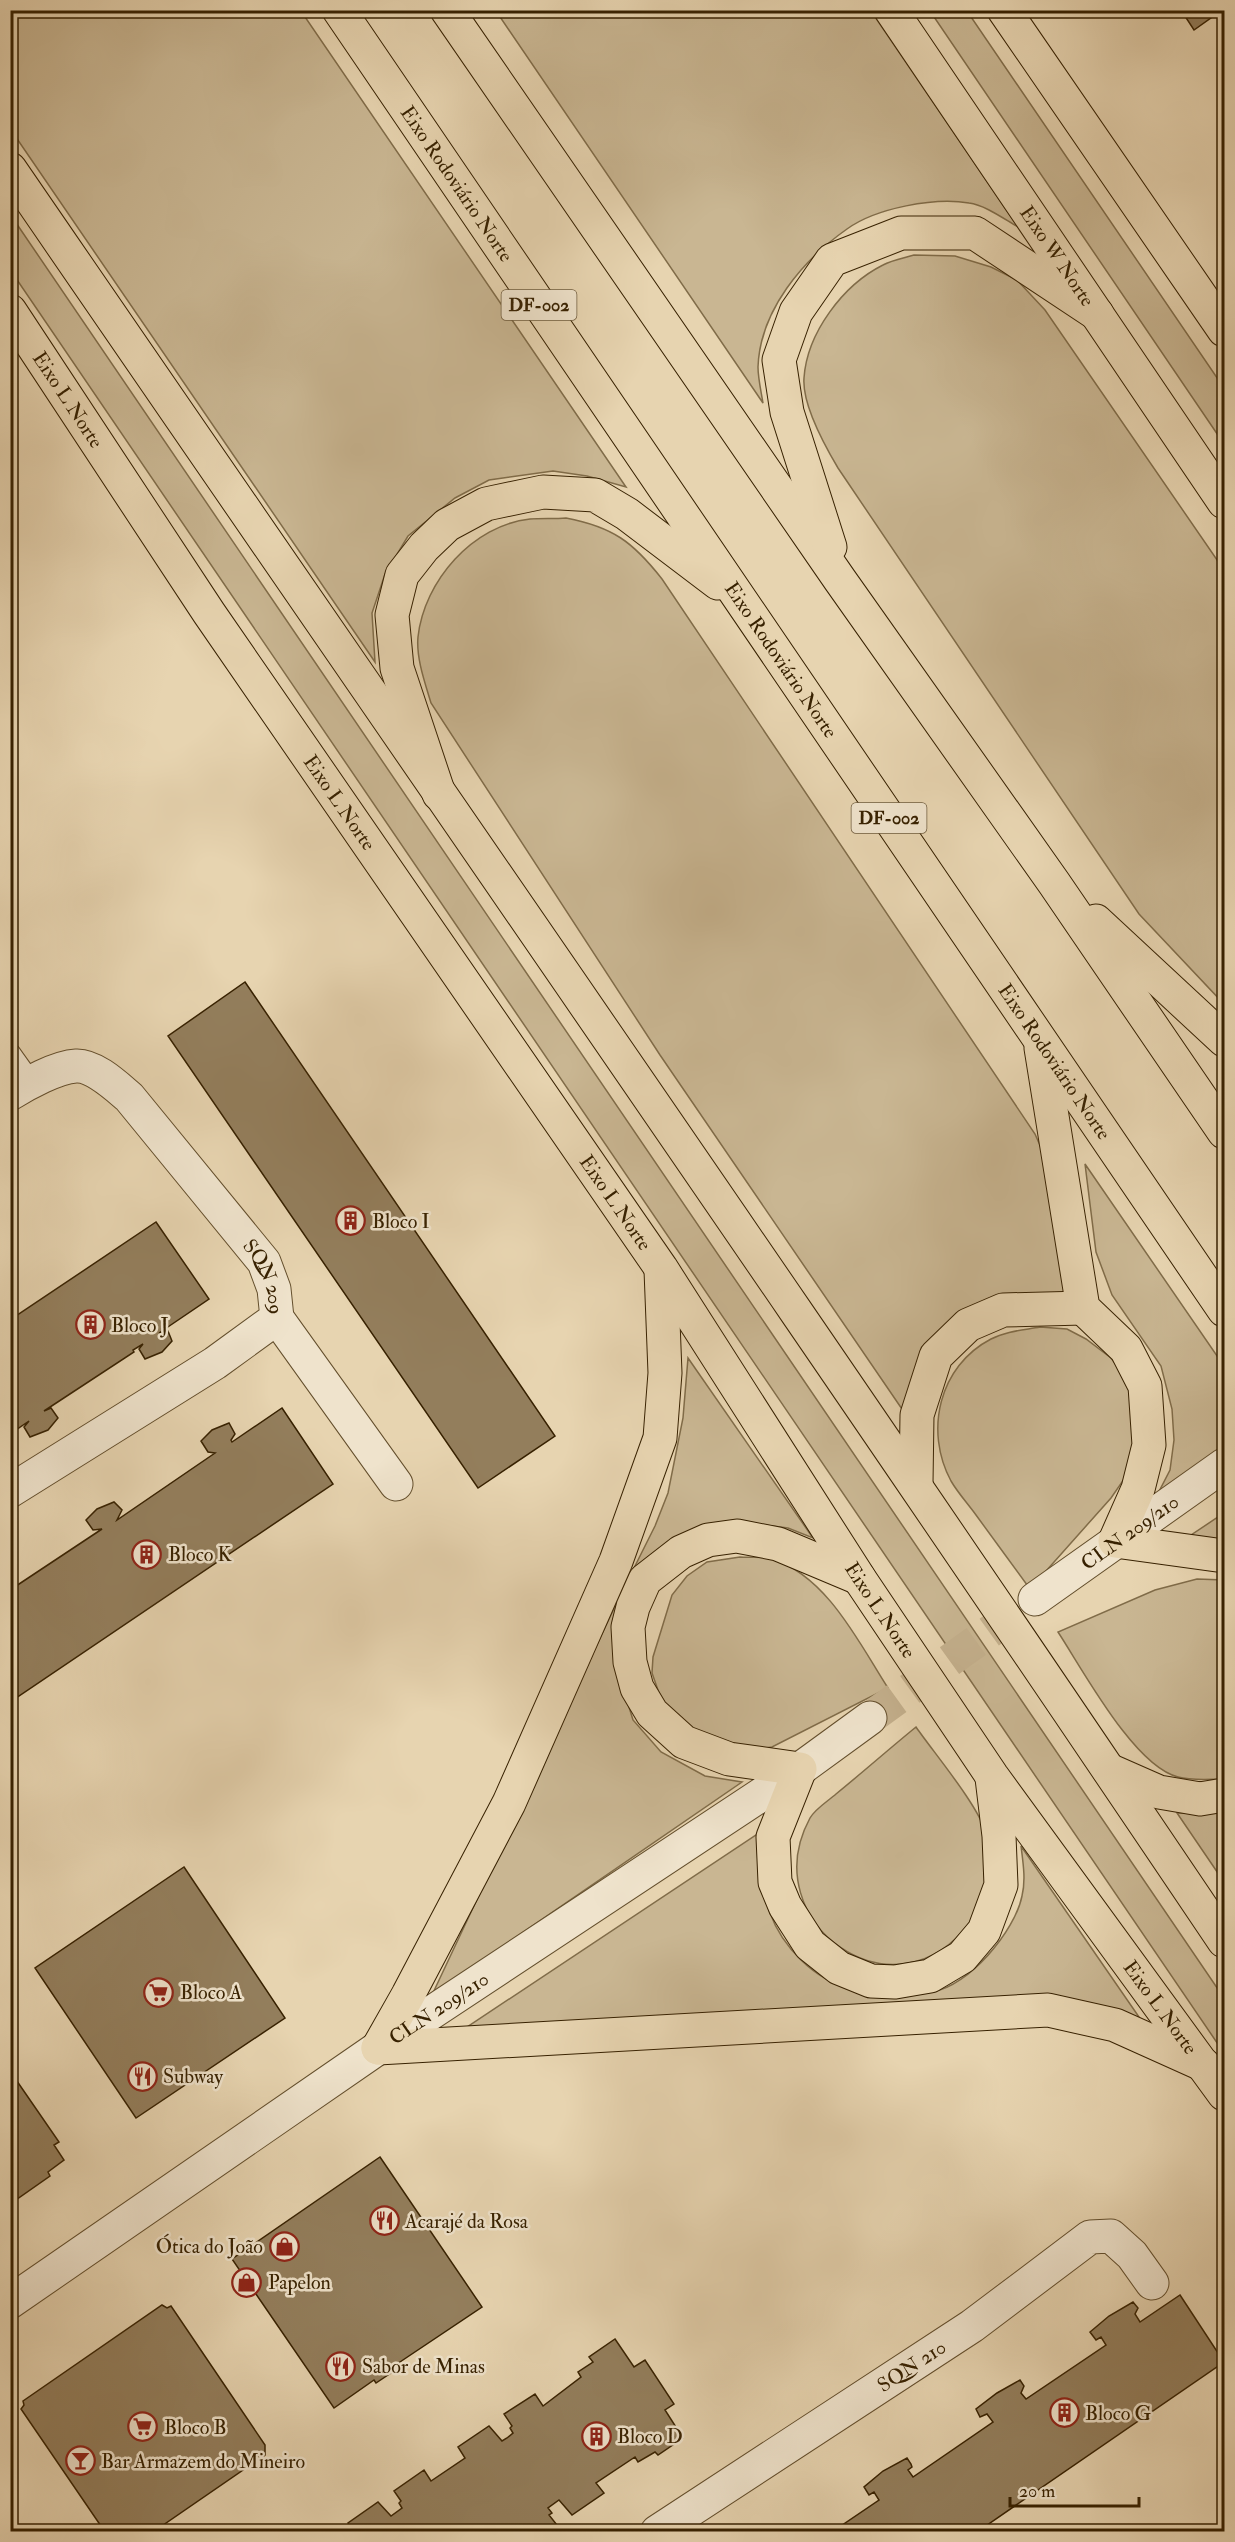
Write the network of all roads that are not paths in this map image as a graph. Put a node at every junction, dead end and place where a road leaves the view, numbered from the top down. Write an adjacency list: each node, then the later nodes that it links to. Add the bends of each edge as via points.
1 (339, 10): 11 (main road, Eixo Rodoviário Norte / DF-002)
2 (447, 10): 10 (main road)
3 (891, 10): 7 (main road, Eixo W Norte)
4 (1004, 10): 8 (main road)
5 (10, 169): 12 (main road)
6 (10, 311): 19 (main road, Eixo L Norte, via 209,613)
7 (1097, 314): 9 (main road, Eixo W Norte); 10 (main road, via 975,233 901,233 832,260 796,312 779,360 787,412)
8 (1224, 330)
9 (1224, 502)
10 (840, 580): 13 (main road)
11 (740, 599): 12 (main road, via 627,514 595,495 543,492 486,504 447,525 402,575 392,615 397,668); 14 (main road, Eixo Rodoviário Norte / DF-002)
12 (439, 794): 24 (main road)
13 (1054, 883): 15 (main road); 18 (main road)
14 (1039, 1038): 20 (main road); 21 (main road, Eixo Rodoviário Norte / DF-002)
15 (1224, 1040)
16 (10, 1053): 17 (lane)
17 (20, 1088): 22 (street, SQN 209, via 77,1066 106,1077 129,1097 264,1262 274,1289)
18 (1224, 1132)
19 (661, 1268): 29 (main road, Eixo L Norte); 37 (main road, via 665,1373 660,1438 616,1561 509,1803)
20 (1083, 1308): 24 (main road, via 1003,1310 968,1325 936,1356 918,1415); 27 (main road, via 1126,1349 1145,1386 1149,1445 1138,1489)
21 (1224, 1310)
22 (277, 1318): 25 (street); 26 (street, SQN 209, via 223,1358)
23 (1224, 1466): 27 (street, CLN 209/210)
24 (916, 1483): 33 (main road)
25 (396, 1484)
26 (10, 1491)
27 (1115, 1541): 28 (main road); 30 (street, CLN 209/210)
28 (1224, 1556)
29 (859, 1578): 32 (main road, via 778,1544 737,1536 708,1540 681,1552 645,1580 633,1607 628,1628 630,1662 652,1713 684,1742 729,1759); 34 (main road, Eixo L Norte)
30 (1035, 1599)
31 (870, 1718): 32 (street, CLN 209/210)
32 (800, 1769): 34 (main road, via 773,1837 775,1882 785,1906 810,1945 839,1968 871,1981 896,1982 930,1976 962,1957 984,1931 1001,1885); 37 (street, CLN 209/210)
33 (1109, 1770): 35 (main road, via 1159,1792 1200,1799); 36 (main road)
34 (992, 1776): 38 (main road, Eixo L Norte)
35 (1224, 1795)
36 (1224, 1941)
37 (378, 2048): 38 (main road, via 1048,2010 1115,2025); 41 (street, CLN 209/210)
38 (1206, 2066): 39 (main road, Eixo L Norte)
39 (1224, 2094)
40 (1152, 2283): 42 (street, SQN 210, via 1132,2255 1111,2236 1090,2237 972,2326)
41 (10, 2302)
42 (657, 2532)

